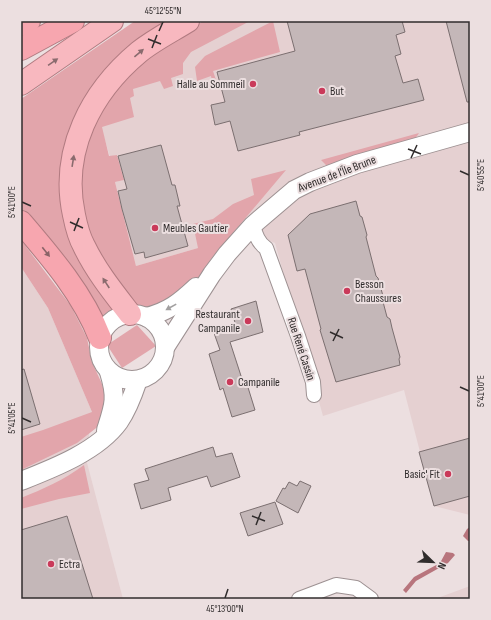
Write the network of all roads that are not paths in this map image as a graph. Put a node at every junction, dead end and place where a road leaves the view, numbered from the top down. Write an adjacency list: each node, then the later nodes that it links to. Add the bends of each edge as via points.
1 (29, 21): 5 (highway)
2 (73, 21): 6 (highway)
3 (112, 21): 7 (highway, one-way to 3)
4 (188, 21): 13 (highway, one-way to 4, via 108,287 83,246 72,207 72,163 83,124 104,88 140,52)
5 (21, 25)
6 (21, 49)
7 (21, 84)
8 (470, 132): 10 (street, Avenue de l'Île Brune, via 357,164 310,182 294,190)
9 (21, 222): 14 (highway, one-way to 14, via 74,289)
10 (253, 225): 11 (street, Rue René Cassin); 12 (street, Avenue de l'Île Brune)
11 (261, 245): 11 (street, Rue René Cassin, via 259,252 265,261 306,383 314,394 313,382 298,336 266,248)
12 (212, 274): 13 (street, Avenue de l'Île Brune, one-way to 13, via 176,305 158,314); 15 (street, Avenue de l'Île Brune)
13 (138, 315): 14 (street, via 120,316 111,321 104,328); 15 (street, via 154,322 164,337)
14 (100, 338): 16 (street, via 100,356)
15 (166, 346): 17 (street, via 161,364 155,372)
16 (109, 372): 17 (street, via 128,381); 18 (street, via 114,388 114,403)
17 (138, 380): 18 (street, via 128,407 118,423)
18 (104, 437): 19 (street, via 78,455)
19 (21, 481)
20 (299, 599): 21 (street, via 336,586 356,588)
21 (371, 599)

